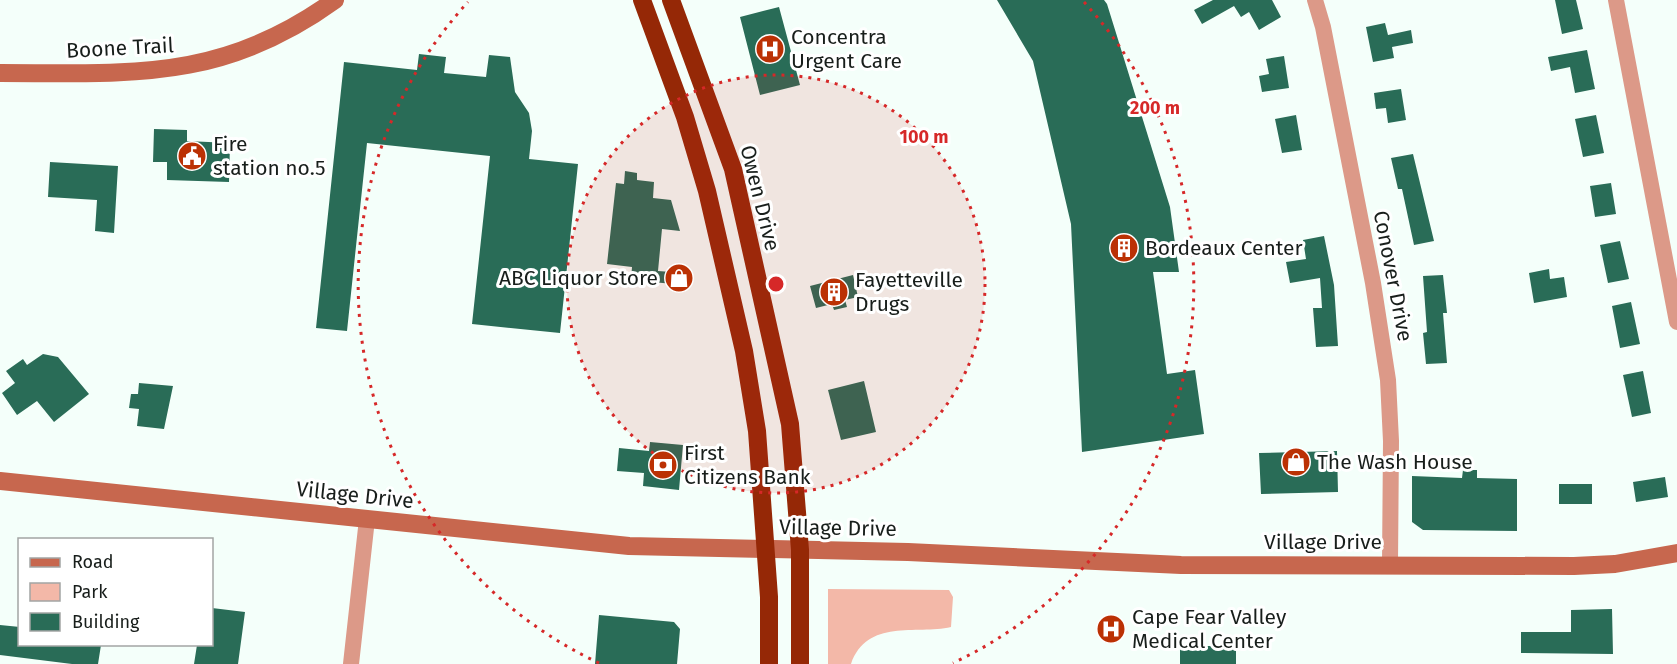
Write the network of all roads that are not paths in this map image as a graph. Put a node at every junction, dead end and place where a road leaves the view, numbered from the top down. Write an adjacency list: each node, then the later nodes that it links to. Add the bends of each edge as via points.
1 (335, 0): 6 (main road, Boone Trail, via 248,49 180,68 117,74)
2 (642, 0): 10 (highway, via 692,138 744,351 755,412)
3 (671, 0): 11 (highway, Owen Drive, via 733,169 790,424)
4 (1315, 0): 13 (street, Conover Drive, via 1382,330 1391,441)
5 (1616, 0): 7 (street)
6 (0, 73)
7 (1677, 322)
8 (0, 481): 9 (main road, Village Drive)
9 (367, 519): 10 (main road, Village Drive, via 618,545); 14 (street)
10 (766, 549): 11 (main road, Village Drive); 15 (highway)
11 (800, 550): 13 (main road, Village Drive, via 1181,566); 16 (highway, Owen Drive)
12 (1677, 553): 13 (main road, Village Drive, via 1616,564 1574,566)
13 (1390, 564)
14 (351, 664)
15 (770, 664)
16 (800, 664)

